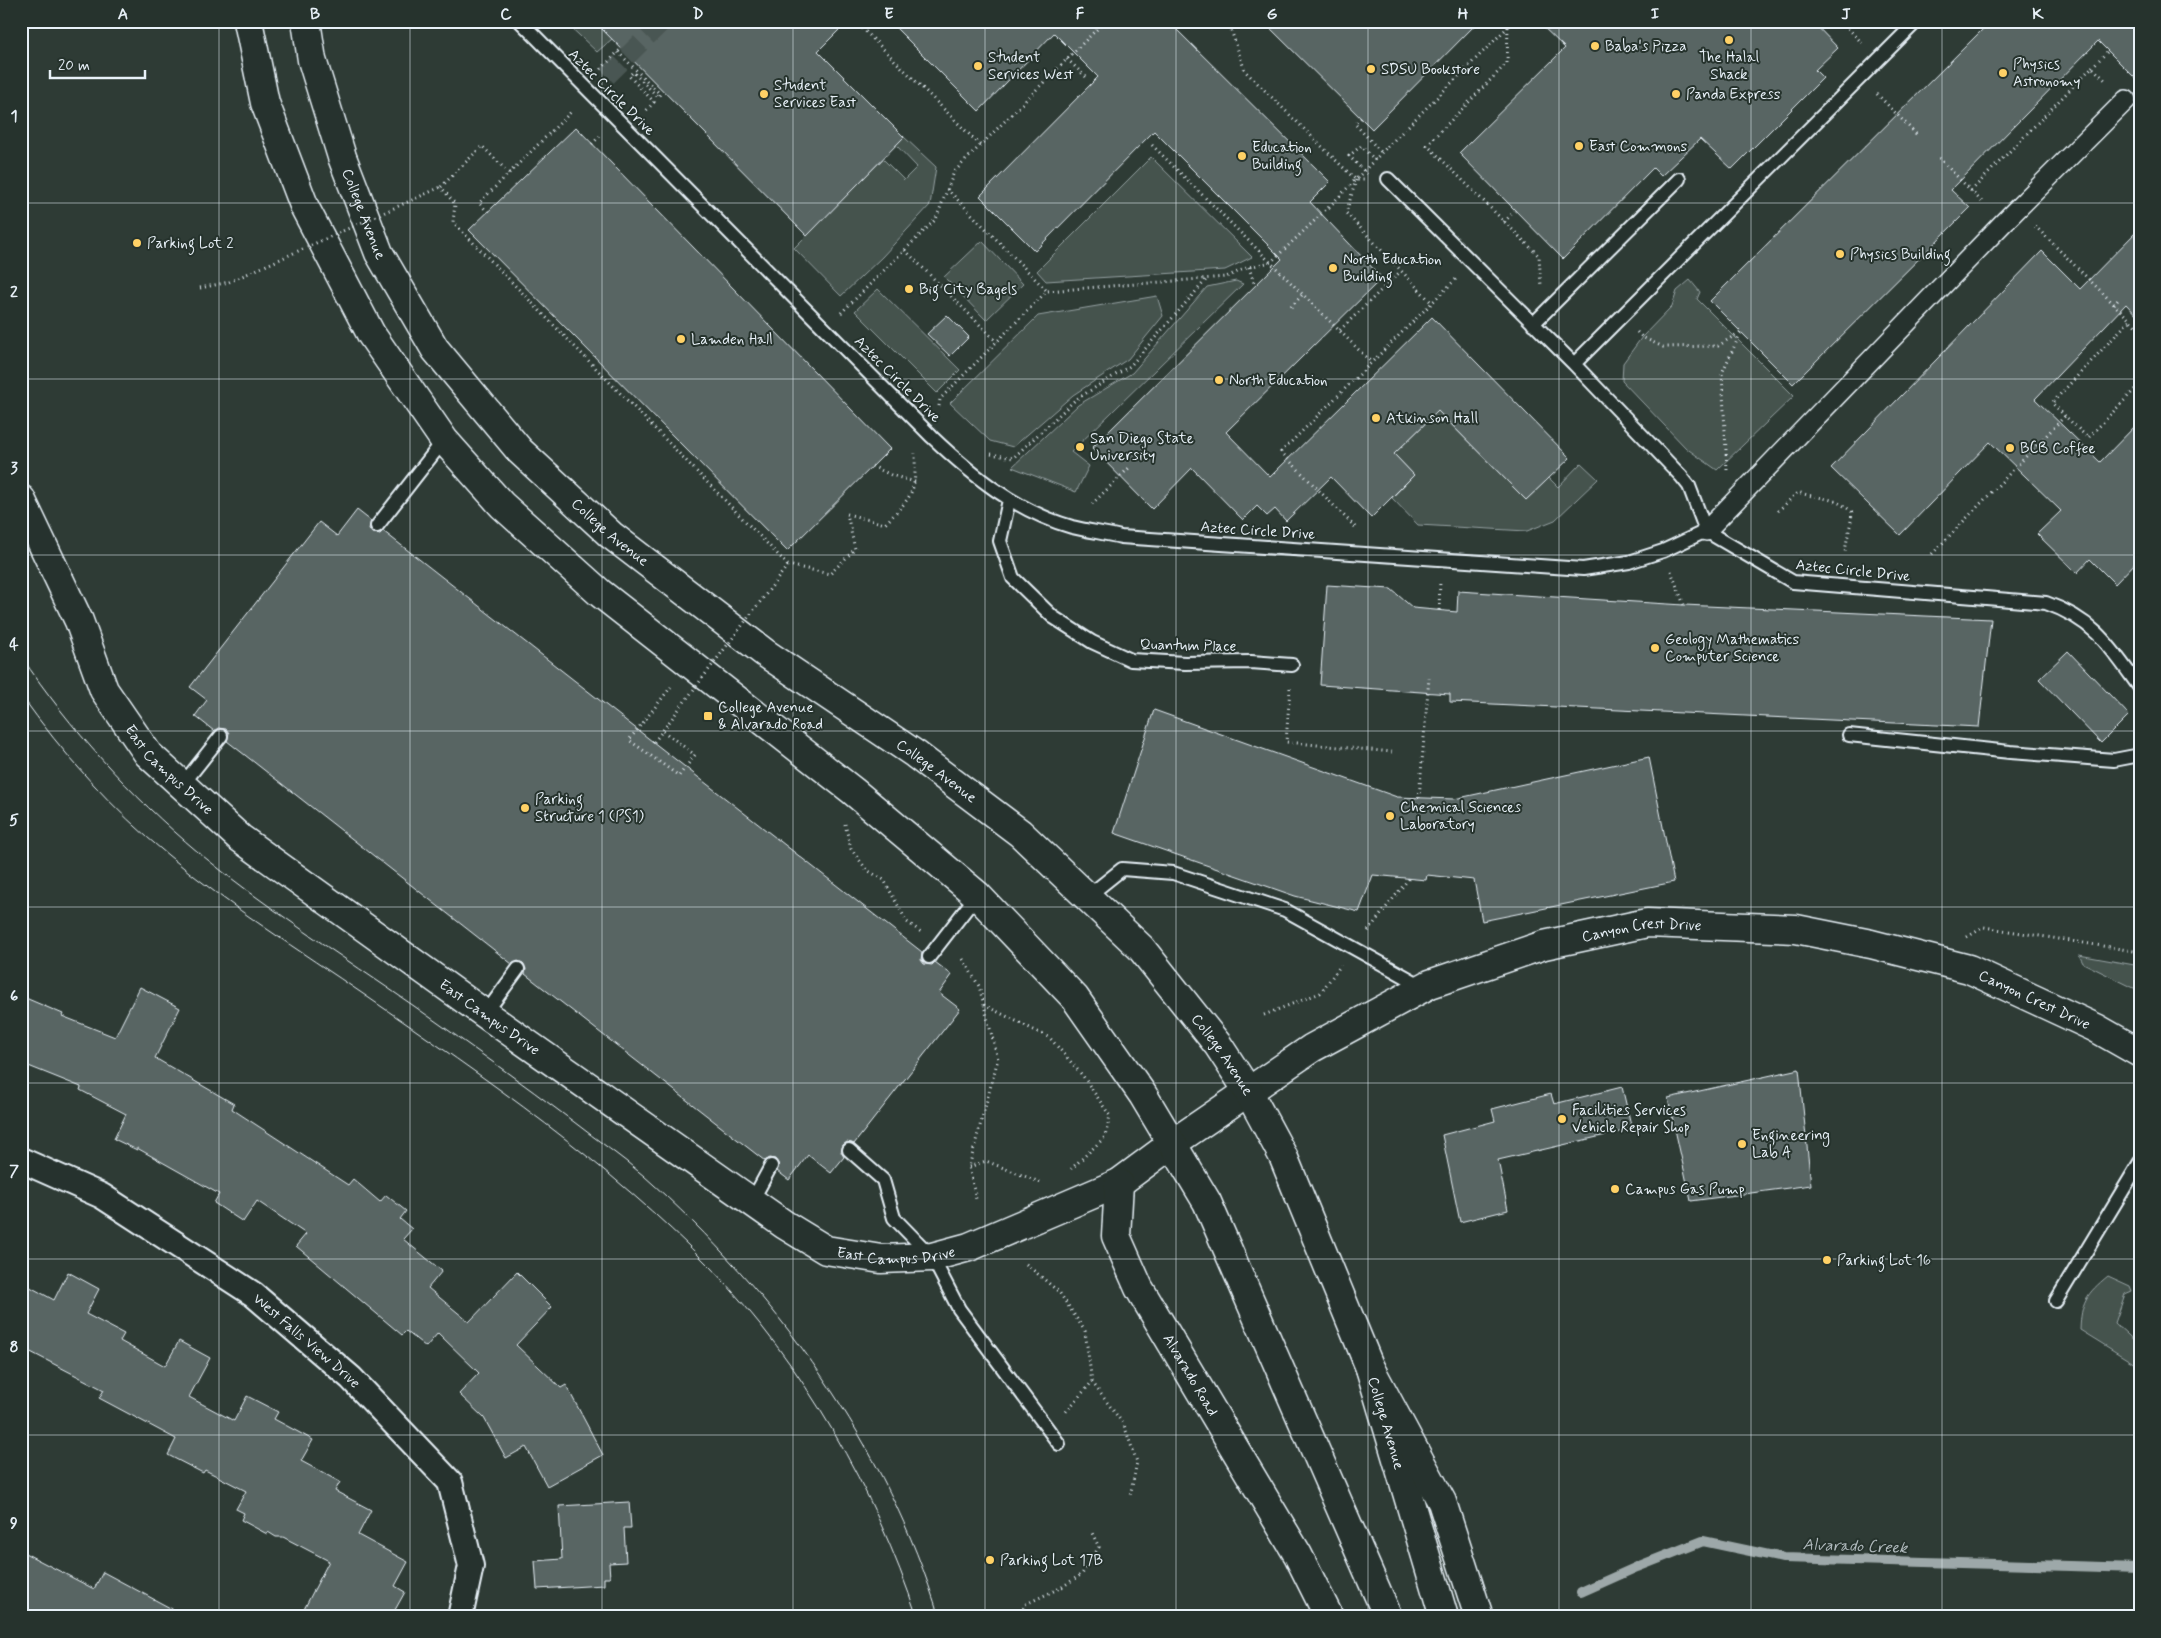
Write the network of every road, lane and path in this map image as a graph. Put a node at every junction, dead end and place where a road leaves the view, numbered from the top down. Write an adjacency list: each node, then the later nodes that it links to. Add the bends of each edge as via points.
1 (248, 21): 69 (main road, via 265,103 305,208 371,334)
2 (306, 21): 106 (main road, College Avenue, via 312,60 342,157 379,253 436,348 520,450 611,535 765,653 915,754 1020,833)
3 (520, 21): 77 (lane, Aztec Circle Drive, via 932,437 984,484)
4 (865, 21): 28 (path, via 860,26)
5 (1105, 21): 14 (path)
6 (1228, 21): 35 (path, via 1245,71)
7 (1508, 21): 10 (path)
8 (1841, 21): 15 (path)
9 (1917, 21): 15 (lane)
10 (1508, 27): 29 (path, bridge); 41 (path, via 1508,63 1427,145)
11 (622, 49): 13 (path)
12 (2108, 51): 16 (path)
13 (618, 52): 17 (path); 22 (path, via 660,94 658,96 633,72 629,76 654,102)
14 (1067, 59): 19 (path); 28 (path)
15 (1878, 60): 18 (lane)
16 (2092, 67): 20 (path); 30 (path, via 1971,191)
17 (601, 69)
18 (1861, 77): 24 (path); 65 (lane)
19 (1086, 78)
20 (2126, 100): 38 (street)
21 (574, 110): 32 (path)
22 (644, 113)
23 (1361, 118): 29 (path, via 1355,124)
24 (1917, 135)
25 (600, 136): 26 (path)
26 (592, 144)
27 (1152, 145): 43 (path)
28 (980, 146): 37 (path, via 954,172)
29 (1382, 153): 31 (path, bridge)
30 (1940, 158)
31 (1375, 160): 35 (path, via 1361,146 1349,156 1373,180); 43 (path, bridge)
32 (509, 173): 36 (path, via 482,146); 40 (path, via 479,203)
33 (1388, 179): 44 (lane)
34 (1679, 179): 59 (lane)
35 (1356, 180): 46 (path, via 1346,213)
36 (441, 187): 49 (path, bridge, via 229,282); 86 (path, via 455,204 453,222)
37 (947, 189): 42 (path, via 936,219); 51 (path)
38 (2018, 209): 56 (path); 82 (street)
39 (1515, 210): 41 (path)
40 (488, 212)
41 (1504, 222): 50 (path, via 1539,256)
42 (905, 250): 55 (path); 63 (path)
43 (1271, 262): 45 (path); 52 (path)
44 (1472, 263): 54 (path); 59 (lane)
45 (1249, 267): 47 (path, via 1226,277); 48 (path)
46 (1401, 271): 54 (path); 60 (path)
47 (1207, 278): 51 (path); 71 (path, via 1130,366 1075,400 1013,458)
48 (1255, 286)
49 (200, 288)
50 (1541, 288)
51 (1046, 292): 63 (path)
52 (1304, 294): 57 (path); 60 (path)
53 (2120, 298): 56 (path)
54 (1432, 303): 64 (path)
55 (850, 304)
56 (2114, 305): 58 (path)
57 (1291, 307)
58 (2130, 320): 61 (path); 68 (path, via 2052,402)
59 (1534, 324): 65 (lane)
60 (1340, 330): 64 (path)
61 (2140, 330)
62 (1642, 337): 74 (path, via 1663,347 1718,346 1740,332 1722,373)
63 (997, 342): 67 (path, via 940,399)
64 (1372, 362): 81 (path, via 1281,452)
65 (1574, 364): 82 (lane, via 1689,486)
66 (2140, 384): 68 (path, via 2088,438)
67 (939, 406)
68 (2065, 416): 85 (path)
69 (444, 440): 80 (lane); 105 (main road, via 502,505 600,593 853,791)
70 (914, 452): 75 (path)
71 (991, 454)
72 (872, 466): 75 (path)
73 (1129, 468): 78 (path)
74 (1727, 470)
75 (915, 482): 86 (path, via 908,500 885,524 846,514 855,549 830,574)
76 (21, 498): 102 (main road, East Campus Drive, via 78,621 104,690 148,754)
77 (1009, 500): 83 (lane, Aztec Circle Drive, via 1071,526 1131,538 1583,568 1629,562); 90 (lane, Quantum Place, via 1000,541 1013,578 1053,617 1092,642 1131,660)
78 (1092, 504)
79 (1778, 512): 84 (path, via 1798,492 1841,502 1852,512)
80 (377, 526)
81 (1355, 526)
82 (1706, 531): 83 (lane, Aztec Circle Drive); 92 (lane, Aztec Circle Drive, via 1793,582 2046,603 2070,612 2094,629)
83 (1663, 551): 88 (path)
84 (1845, 554)
85 (1932, 554)
86 (788, 565): 96 (path, bridge)
87 (1440, 578): 89 (path)
88 (1684, 605)
89 (1439, 610)
90 (1292, 665): 100 (path, via 1286,742)
91 (1429, 678): 103 (path)
92 (2140, 688)
93 (678, 692): 96 (path, via 670,686 629,740 679,776 695,755)
94 (685, 698): 95 (path)
95 (693, 704)
96 (663, 731): 99 (path, bridge)
97 (221, 736): 102 (lane)
98 (1849, 736): 101 (lane, via 2114,760)
99 (654, 742)
100 (1392, 752)
101 (2140, 754)
102 (183, 784): 115 (main road, East Campus Drive, via 240,838)
103 (1419, 798)
104 (837, 818): 107 (path, via 845,824 851,849 867,870 884,880 907,922)
105 (977, 895): 109 (lane); 118 (main road, via 1075,998)
106 (1087, 898): 113 (lane, via 1122,870 1173,873 1285,910); 117 (main road, College Avenue, via 1141,948 1218,1045)
107 (921, 932)
108 (2140, 952): 111 (path, via 1984,927)
109 (929, 957)
110 (963, 959): 114 (path, via 980,986)
111 (1927, 959): 113 (main road, Canyon Crest Drive, via 1796,929 1647,923 1544,945); 116 (main road, Canyon Crest Drive, via 1969,969 2096,1028)
112 (518, 969): 115 (lane)
113 (1424, 987): 117 (main road, Canyon Crest Drive, via 1312,1048)
114 (984, 1006): 123 (path, via 998,1059); 124 (path, via 1050,1038 1083,1076 1110,1116 1105,1137)
115 (485, 1014): 128 (main road, East Campus Drive)
116 (2140, 1054)
117 (1248, 1091): 118 (main road, Canyon Crest Drive); 132 (main road, College Avenue, via 1283,1156)
118 (1173, 1143): 125 (main road); 141 (main road, via 1207,1202)
119 (849, 1150): 129 (lane, via 883,1180 894,1218)
120 (21, 1160): 138 (street, West Falls View Drive, via 102,1196 252,1294 351,1378 450,1482 471,1566)
121 (2140, 1162): 131 (lane)
122 (771, 1166): 128 (lane)
123 (968, 1167): 126 (path, via 986,1161); 127 (path)
124 (1070, 1170)
125 (1119, 1183): 129 (main road, East Campus Drive, via 969,1247); 140 (main road, Alvarado Road, via 1116,1236 1139,1288 1298,1555)
126 (1051, 1186)
127 (976, 1199)
128 (752, 1201): 129 (main road, East Campus Drive, via 826,1250 881,1259)
129 (932, 1257): 135 (lane, via 959,1309)
130 (1026, 1264): 133 (path, via 1059,1292 1085,1331)
131 (2056, 1301)
132 (1370, 1368): 142 (main road, College Avenue); 143 (main road, via 1442,1502)
133 (1092, 1382): 134 (path); 136 (path, via 1124,1425 1137,1462)
134 (1064, 1414)
135 (1059, 1444)
136 (1130, 1496)
137 (1091, 1531): 139 (path, via 1099,1547 1082,1574 1026,1604)
138 (460, 1617)
139 (1018, 1617)
140 (1329, 1617)
141 (1388, 1617)
142 (1444, 1617)
143 (1480, 1617)

